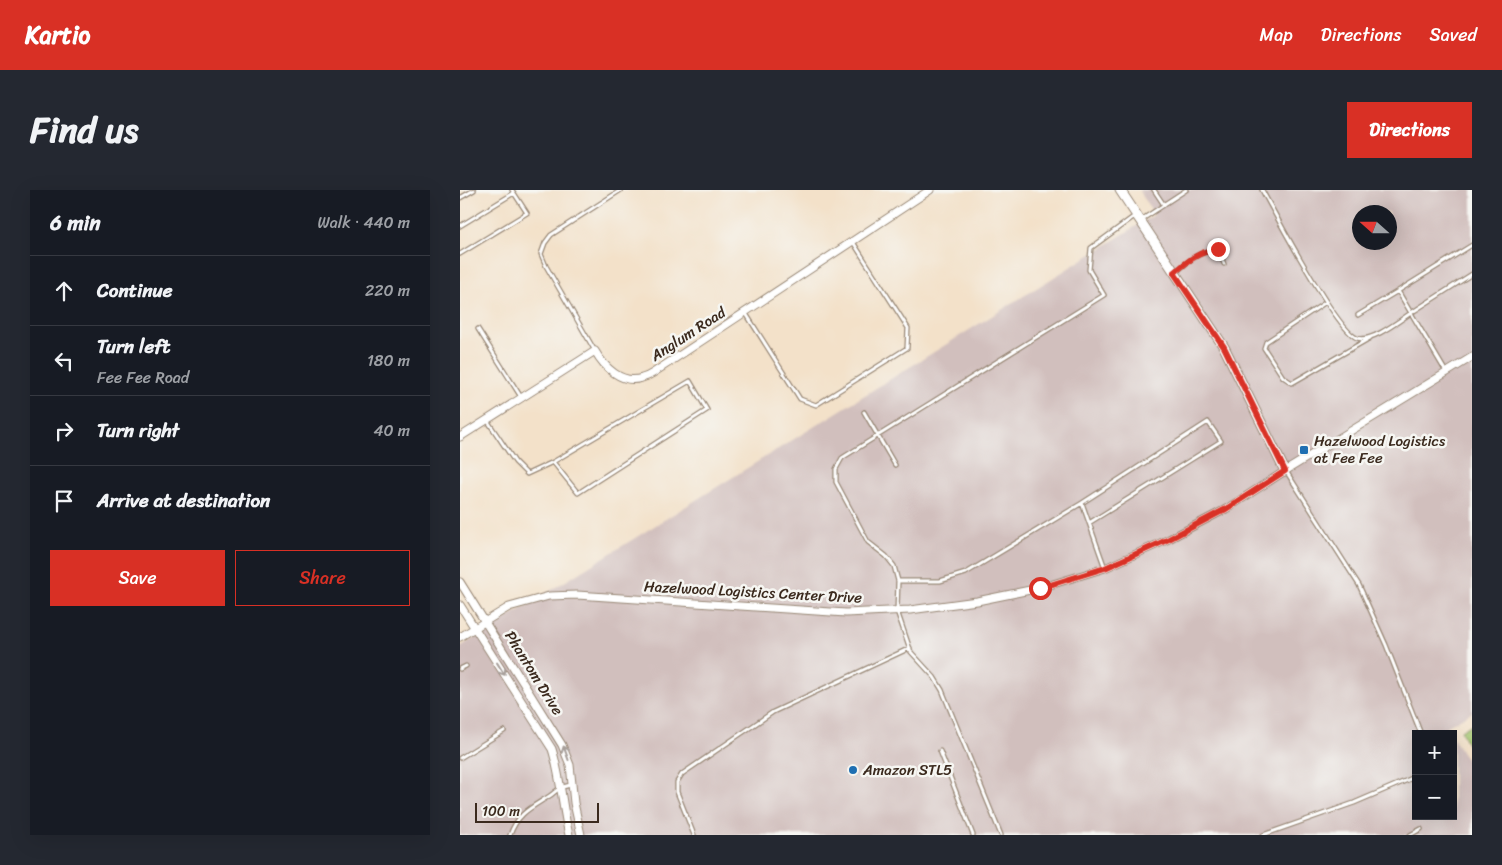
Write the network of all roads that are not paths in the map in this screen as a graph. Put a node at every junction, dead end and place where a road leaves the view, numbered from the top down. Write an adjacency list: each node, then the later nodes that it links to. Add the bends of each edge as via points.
1 (474, 190): 9 (lane)
2 (621, 190): 26 (lane, via 551,235 541,254)
3 (930, 190): 13 (street, Anglum Road)
4 (1120, 190): 11 (street)
5 (1154, 190): 10 (lane)
6 (1186, 190): 10 (lane)
7 (1262, 190): 20 (lane)
8 (513, 192): 12 (lane); 15 (lane, via 527,213)
9 (460, 198)
10 (1163, 205): 11 (lane)
11 (1138, 218): 17 (street); 32 (lane, via 1091,248 1089,270 1104,295)
12 (460, 226)
13 (852, 241): 21 (street, Anglum Road); 21 (lane, via 908,328 907,348 816,405 800,399)
14 (1472, 245): 19 (lane)
15 (460, 254)
16 (1224, 264): 17 (lane, via 1218,249 1207,250)
17 (1174, 273): 36 (street, via 1224,347)
18 (1472, 274): 22 (lane)
19 (1398, 291): 22 (lane); 23 (lane)
20 (1326, 302): 25 (lane, via 1348,332 1357,338); 25 (lane, via 1266,342 1264,348 1283,377 1292,383)
21 (746, 312): 26 (street, Anglum Road, via 642,379 619,376 609,370)
22 (1412, 313): 25 (lane); 28 (lane)
23 (1358, 315)
24 (478, 329): 29 (lane)
25 (1370, 338)
26 (595, 350): 29 (street)
27 (1472, 357): 28 (street, Hazelwood Logistics Center Drive)
28 (1446, 372): 36 (street, Hazelwood Logistics Center Drive)
29 (522, 397): 31 (street)
30 (864, 412): 32 (lane)
31 (487, 420): 33 (street); 34 (lane, via 527,474)
32 (878, 436): 35 (lane); 40 (lane, via 842,458 836,469 836,482 868,542 894,566)
33 (460, 437)
34 (552, 462): 34 (lane, via 690,381 707,410 578,493)
35 (895, 465)
36 (1285, 471): 39 (street, Hazelwood Logistics Center Drive, via 1226,509); 51 (lane, via 1358,585)
37 (1082, 503): 38 (lane); 38 (lane, via 1208,422 1221,442); 40 (lane, via 966,574 940,581)
38 (1089, 523): 39 (lane)
39 (1105, 568): 43 (street, Hazelwood Logistics Center Drive, via 1040,588 977,601)
40 (898, 581): 43 (lane)
41 (460, 582): 44 (street, Phantom Drive)
42 (460, 605): 45 (street, Phantom Drive)
43 (897, 611): 44 (street, Hazelwood Logistics Center Drive, via 846,613 577,595 528,600 509,606); 47 (lane)
44 (486, 621): 45 (street); 55 (street, Phantom Drive, one-way to 44, via 570,765 562,744)
45 (475, 628): 46 (street); 56 (street, Phantom Drive, one-way to 56, via 552,749)
46 (460, 637)
47 (910, 648): 61 (lane, via 773,712 682,774 677,782 677,792); 63 (lane, via 942,690)
48 (466, 666): 49 (lane)
49 (460, 669)
50 (504, 730): 53 (lane)
51 (1419, 730)
52 (940, 751): 62 (lane)
53 (460, 758)
54 (1412, 778): 64 (lane, via 1354,803)
55 (572, 785): 56 (lane); 60 (street, Phantom Drive)
56 (560, 787): 58 (lane, via 521,815); 59 (street, Phantom Drive)
57 (1421, 829): 65 (lane)
58 (510, 835)
59 (568, 835)
60 (581, 835)
61 (694, 835)
62 (972, 835)
63 (1001, 835)
64 (1263, 835)
65 (1410, 835)

